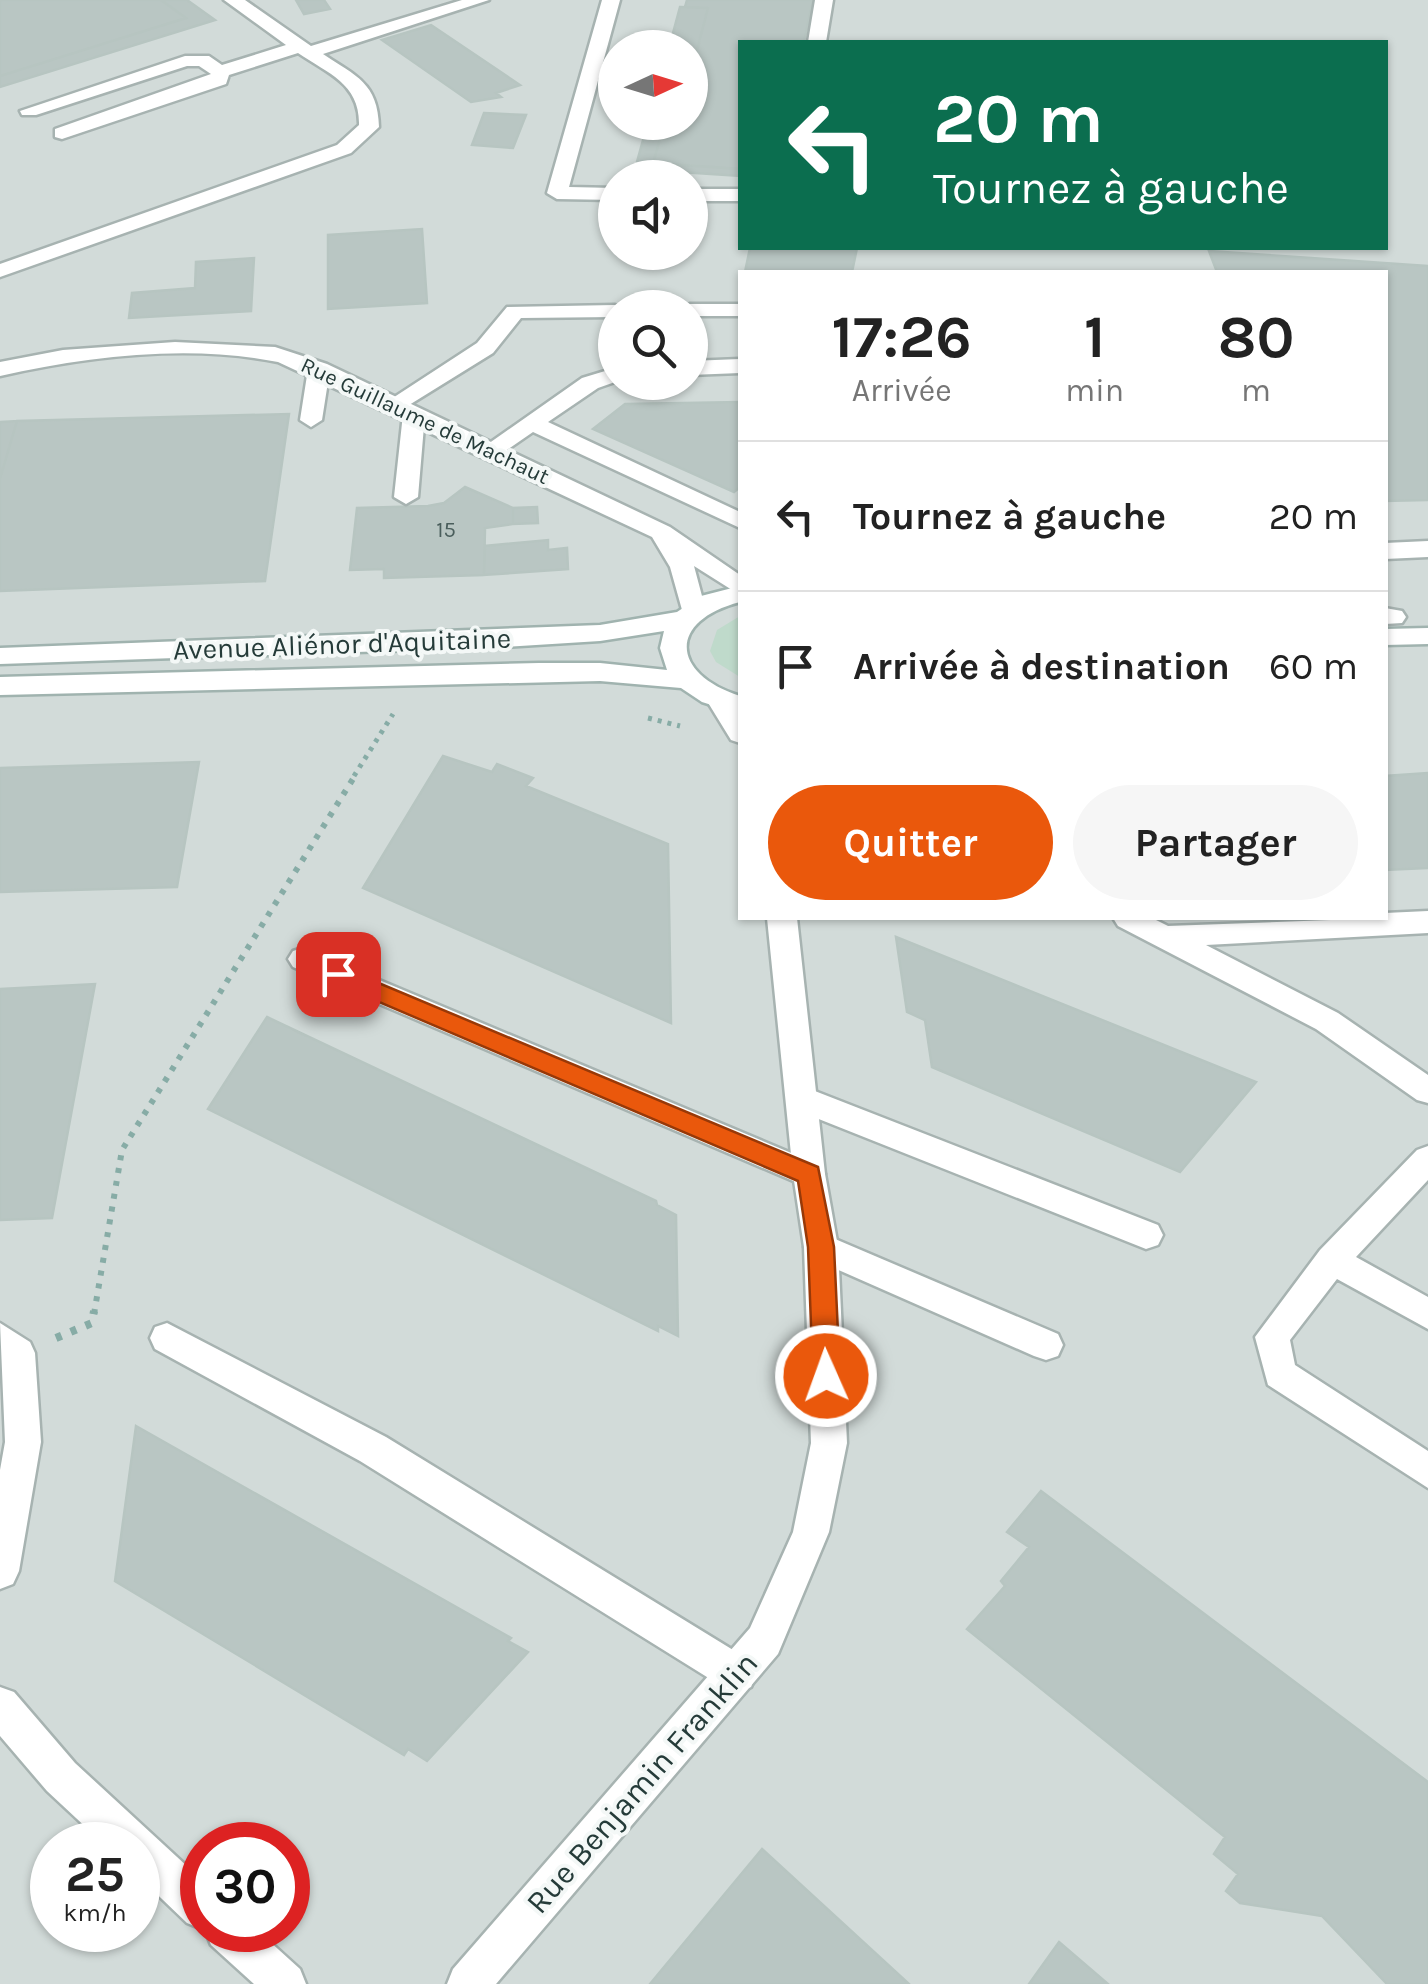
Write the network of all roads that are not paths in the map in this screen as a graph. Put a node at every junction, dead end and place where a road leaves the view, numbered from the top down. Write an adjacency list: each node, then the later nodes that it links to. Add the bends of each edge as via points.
1 (233, 0): 6 (street)
2 (480, 0): 6 (street)
3 (612, 0): 10 (street, via 557,193)
4 (824, 0): 5 (street)
5 (817, 40)
6 (305, 49): 7 (street); 13 (street, via 369,103 369,127 344,149)
7 (220, 72): 8 (street, via 204,60 185,61); 9 (street, via 219,80)
8 (29, 111)
9 (62, 133)
10 (598, 194)
11 (708, 195): 12 (street)
12 (738, 195)
13 (0, 271)
14 (708, 310): 15 (street)
15 (738, 310)
16 (598, 311): 22 (street, via 515,312 485,348)
17 (738, 366): 18 (street)
18 (708, 367)
19 (0, 369): 20 (street, Rue Guillaume de Machaut, via 72,356 231,349 280,355)
20 (319, 369): 22 (street, Rue Guillaume de Machaut); 23 (street)
21 (598, 380): 24 (street)
22 (404, 410): 25 (street, Rue Guillaume de Machaut); 26 (street)
23 (311, 420)
24 (534, 424): 25 (street); 27 (street)
25 (490, 451): 28 (street, Rue Guillaume de Machaut)
26 (406, 497)
27 (738, 519)
28 (661, 532): 31 (street, Rue Guillaume de Machaut); 33 (street, via 682,567)
29 (1428, 549): 30 (street)
30 (1388, 550)
31 (738, 590)
32 (738, 592): 33 (street, Avenue Aliénor d'Aquitaine)
33 (688, 615): 38 (street, Avenue Aliénor d'Aquitaine, via 600,633 504,639); 39 (street, via 670,649)
34 (1428, 616): 35 (street)
35 (1388, 622)
36 (1388, 622): 37 (street)
37 (1428, 636)
38 (0, 656)
39 (684, 680): 40 (street, Avenue Aliénor d'Aquitaine, via 539,672); 41 (street)
40 (0, 686)
41 (730, 703): 42 (street)
42 (738, 728)
43 (782, 920): 49 (street, Rue Benjamin Franklin)
44 (1132, 920): 46 (street)
45 (1428, 922): 46 (street)
46 (1168, 936): 48 (street, via 1327,1020)
47 (303, 960): 51 (street)
48 (1428, 1092)
49 (802, 1099): 51 (street, Rue Benjamin Franklin); 52 (street)
50 (1428, 1159): 54 (street)
51 (809, 1174): 53 (street, Rue Benjamin Franklin)
52 (1146, 1235)
53 (821, 1247): 57 (street); 61 (street, Rue Benjamin Franklin, via 829,1443 811,1532 764,1642)
54 (1332, 1260): 55 (street); 59 (street, via 1272,1337 1280,1374)
55 (1428, 1314)
56 (167, 1338): 61 (street, via 373,1448)
57 (1046, 1345)
58 (9, 1346): 60 (street, via 23,1442)
59 (1428, 1471)
60 (0, 1566)
61 (737, 1674): 68 (street, Rue Benjamin Franklin)
62 (0, 1706): 63 (street)
63 (110, 1822)
64 (160, 1869): 65 (street)
65 (180, 1887)
66 (250, 1952): 67 (street)
67 (284, 1984)
68 (468, 1984)

